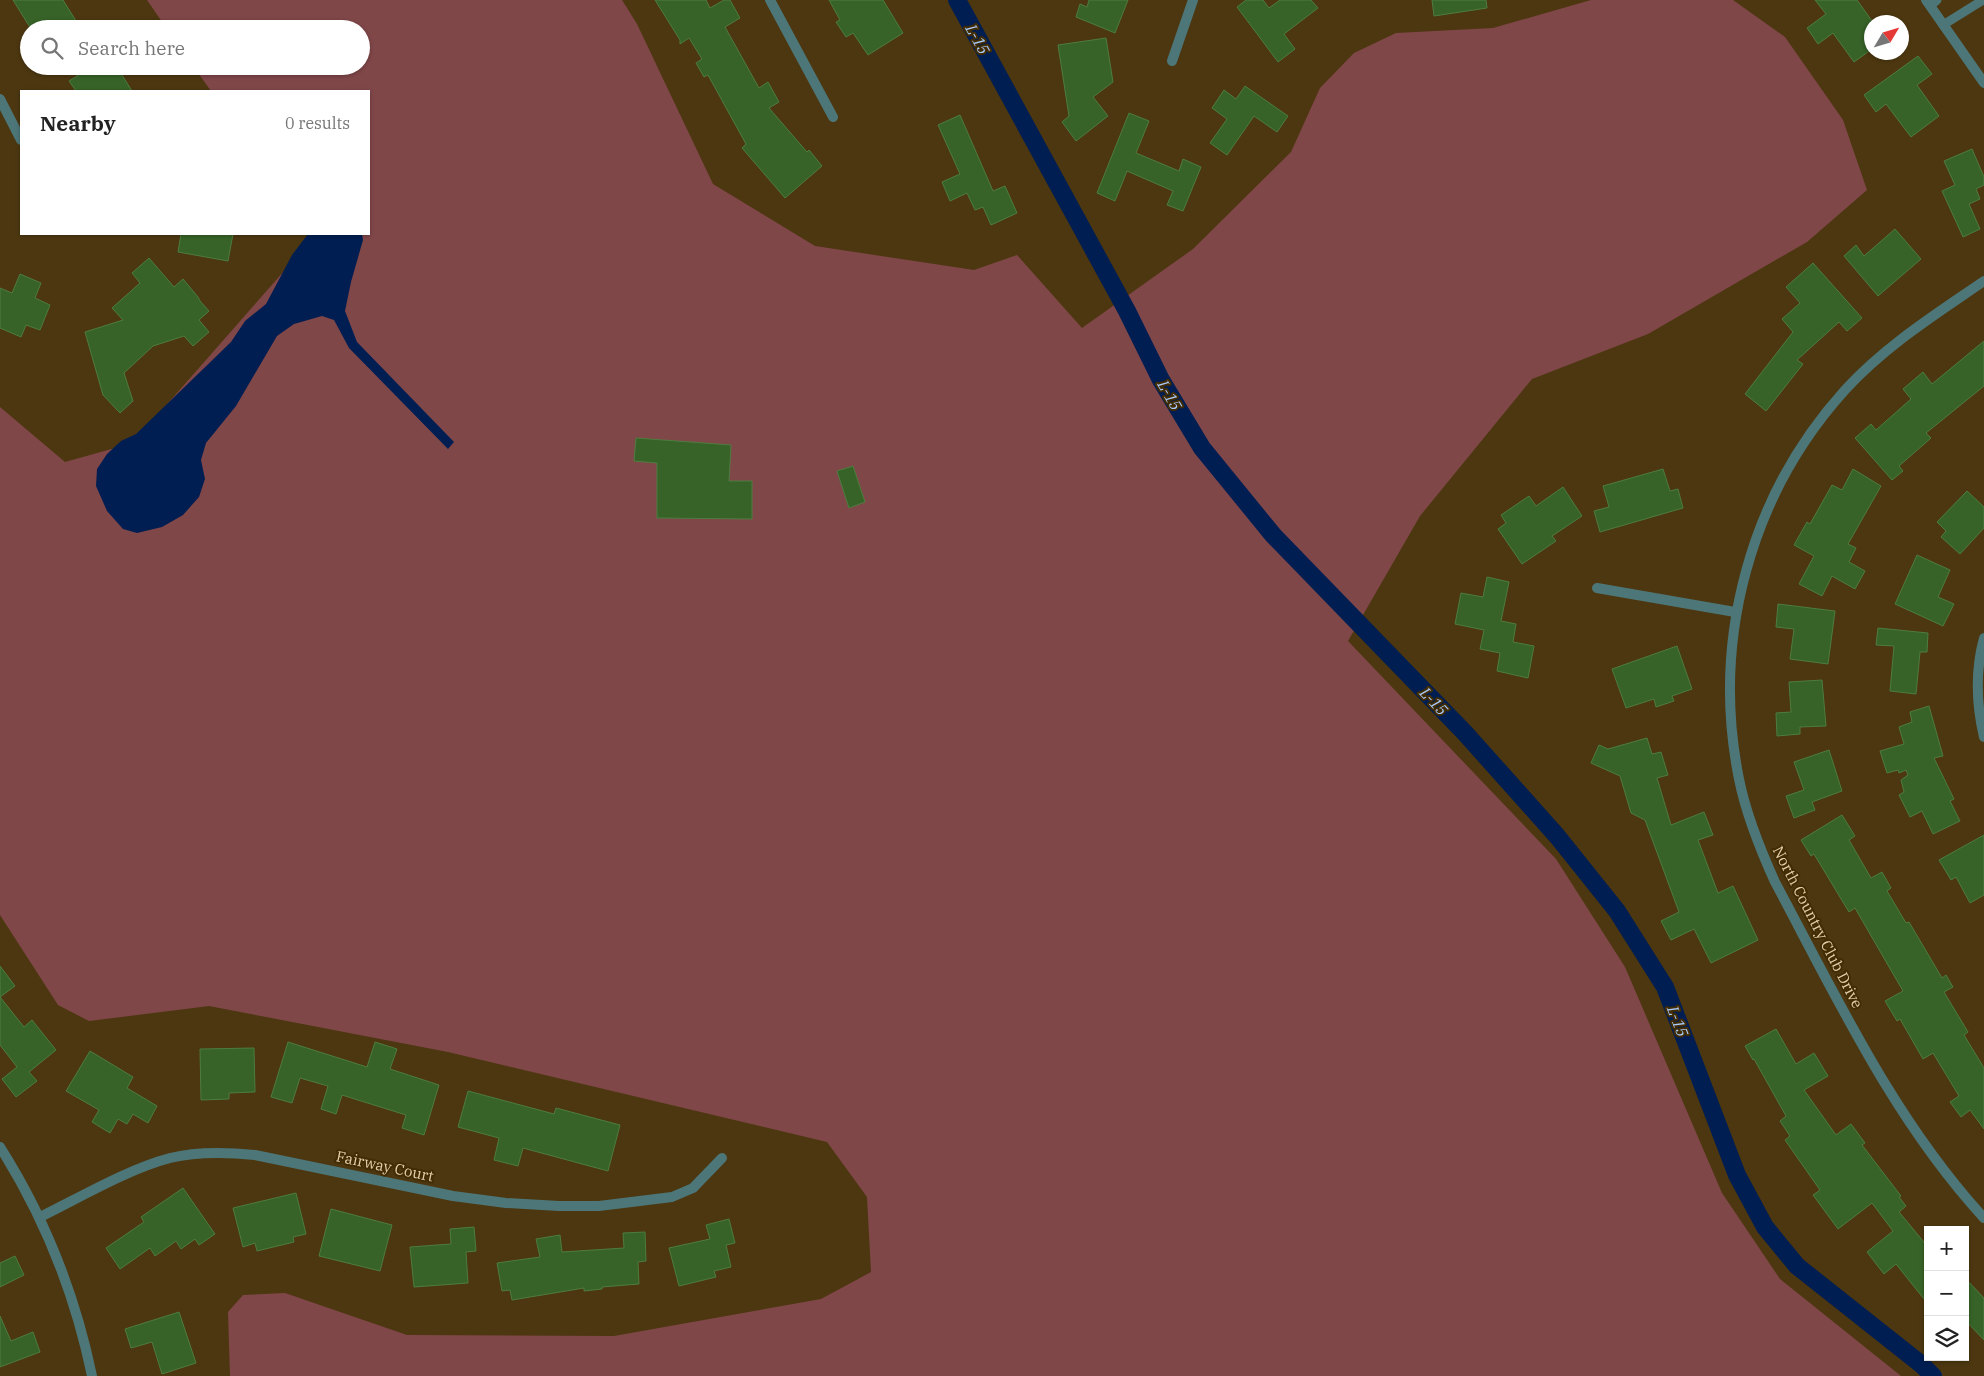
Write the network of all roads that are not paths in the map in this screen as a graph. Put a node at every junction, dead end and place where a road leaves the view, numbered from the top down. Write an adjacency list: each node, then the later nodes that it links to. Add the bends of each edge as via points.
1 (770, 0): 9 (street)
2 (1193, 0): 6 (street)
3 (1983, 0): 5 (lane)
4 (1931, 2): 5 (street)
5 (1944, 25): 7 (street)
6 (1172, 61)
7 (1984, 82)
8 (0, 99): 10 (street)
9 (833, 117)
10 (20, 138)
11 (1984, 281): 13 (street, North Country Club Drive, via 1902,338 1867,368 1816,426 1790,464 1757,533)
12 (1597, 588): 13 (street)
13 (1735, 612): 19 (street, North Country Club Drive, via 1730,663 1734,750 1747,810 1762,854 1878,1074 1936,1160)
14 (1984, 638): 15 (street, via 1977,688)
15 (1984, 737)
16 (0, 1147): 18 (street)
17 (722, 1158): 18 (street, Fairway Court, via 693,1188 672,1197 599,1206 567,1206 453,1196 255,1155 198,1153 143,1167)
18 (40, 1217): 20 (street, via 72,1295)
19 (1984, 1218)
20 (92, 1376)

